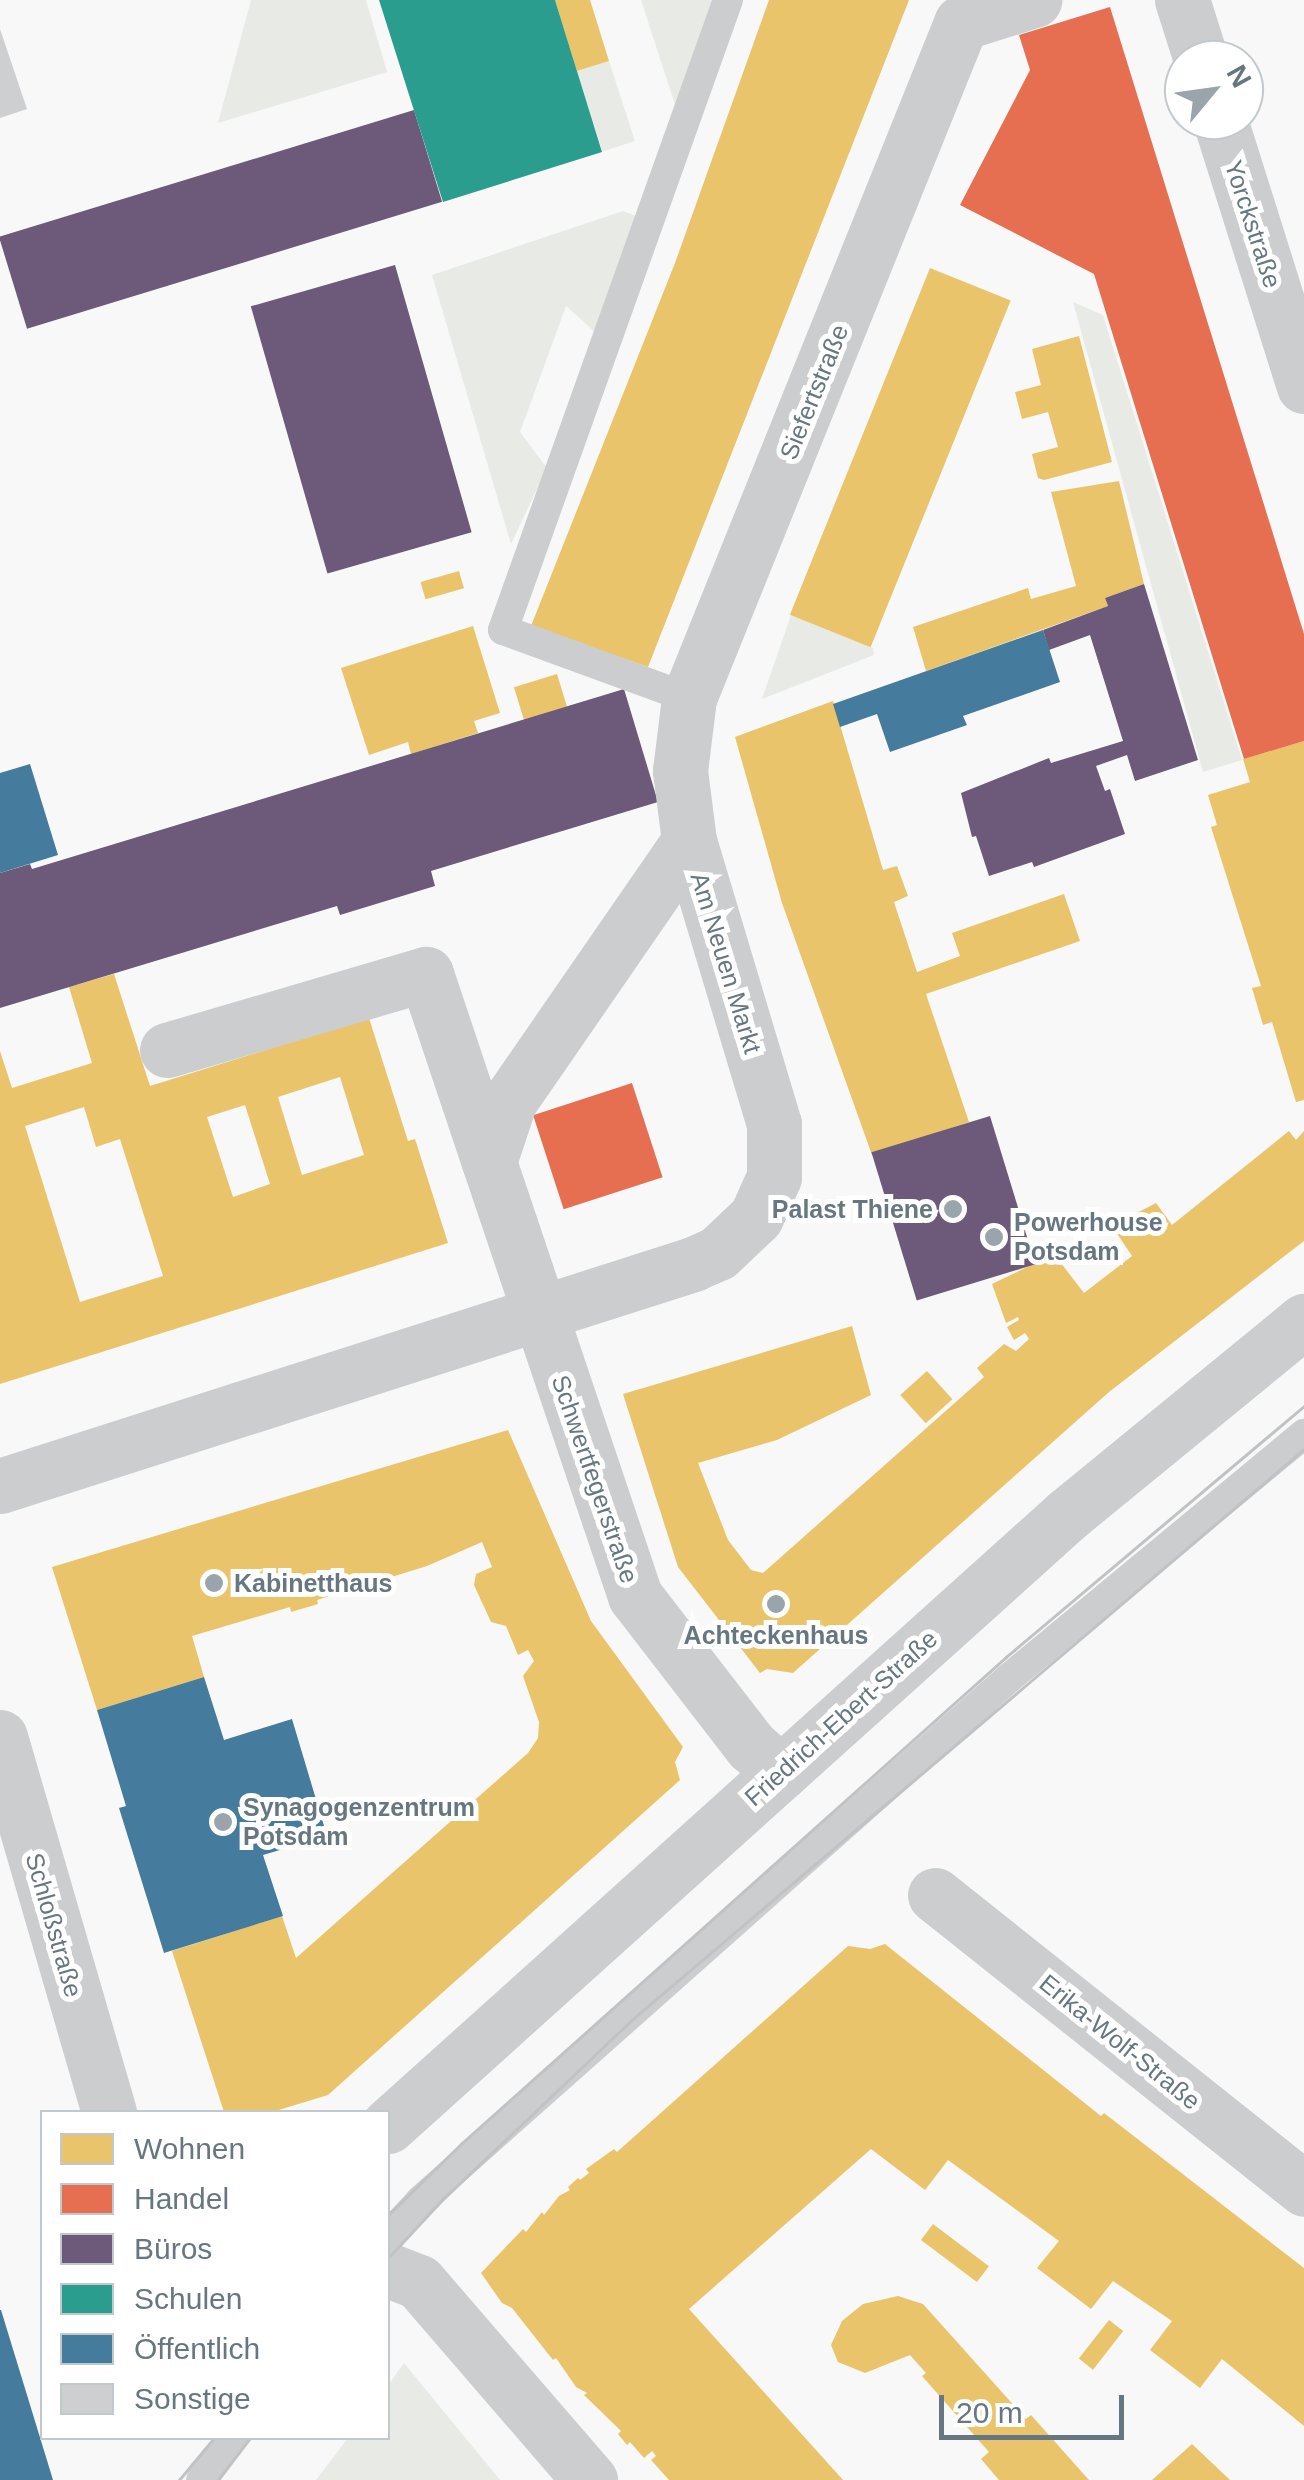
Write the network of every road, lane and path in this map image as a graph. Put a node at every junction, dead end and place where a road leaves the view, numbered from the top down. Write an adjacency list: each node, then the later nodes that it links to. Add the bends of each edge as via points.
1 (728, 0): 7 (lane, via 504,630)
2 (1034, 0): 7 (street, Siefertstraße, via 962,24)
3 (1182, 0): 4 (street)
4 (1194, 40)
5 (1226, 140): 6 (street, Yorckstraße)
6 (1304, 386)
7 (689, 698): 8 (street, Siefertstraße, via 680,771)
8 (689, 840): 10 (street, Am Neuen Markt, via 509,1102); 11 (street, Am Neuen Markt, via 774,1124 767,1198 718,1253)
9 (166, 1050): 10 (street, via 426,974)
10 (489, 1162): 11 (street)
11 (538, 1314): 14 (street, Am Neuen Markt); 16 (street, Schwertfegerstraße, via 635,1596 752,1746)
12 (1304, 1321): 16 (street, Friedrich-Ebert-Straße, via 1068,1514)
13 (1304, 1434): 21 (lane, via 1009,1678)
14 (0, 1486)
15 (0, 1737): 18 (street, Schloßstraße)
16 (781, 1772): 19 (street, Friedrich-Ebert-Straße)
17 (936, 1895): 20 (street, Erika-Wolf-Straße)
18 (108, 2110)
19 (390, 2124)
20 (1304, 2189)
21 (390, 2234)
22 (390, 2271): 27 (street, via 419,2282)
23 (212, 2440): 25 (lane)
24 (231, 2440): 26 (lane)
25 (192, 2480)
26 (201, 2480)
27 (590, 2480)

